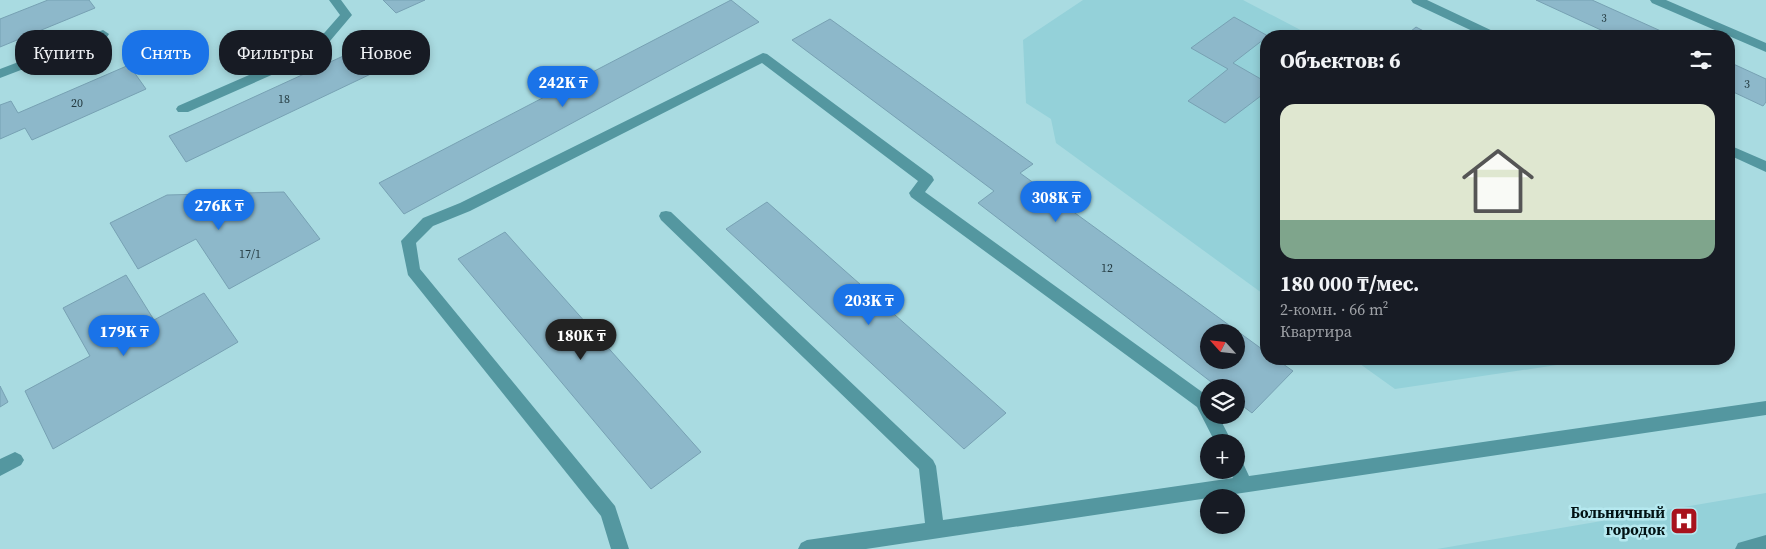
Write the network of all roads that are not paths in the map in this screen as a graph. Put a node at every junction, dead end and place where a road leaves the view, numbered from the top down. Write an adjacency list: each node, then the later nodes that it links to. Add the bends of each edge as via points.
1 (335, 0): 10 (street, via 346,15 315,51)
2 (1417, 0): 4 (street)
3 (1656, 0): 5 (street)
4 (1480, 30)
5 (1725, 30)
6 (1735, 34): 7 (street)
7 (1766, 48)
8 (15, 68): 9 (street)
9 (0, 74)
10 (183, 109)
11 (1735, 153): 12 (street)
12 (1766, 168)
13 (666, 216): 18 (street, via 926,466)
14 (1200, 401): 20 (street, via 916,193 927,180 763,57 465,207 428,222 408,242 412,271 609,512)
15 (1766, 408): 17 (street)
16 (1243, 479): 17 (street)
17 (1246, 485): 18 (street)
18 (935, 530): 21 (street)
19 (1766, 544): 22 (street)
20 (620, 549)
21 (807, 549)
22 (1744, 549)

